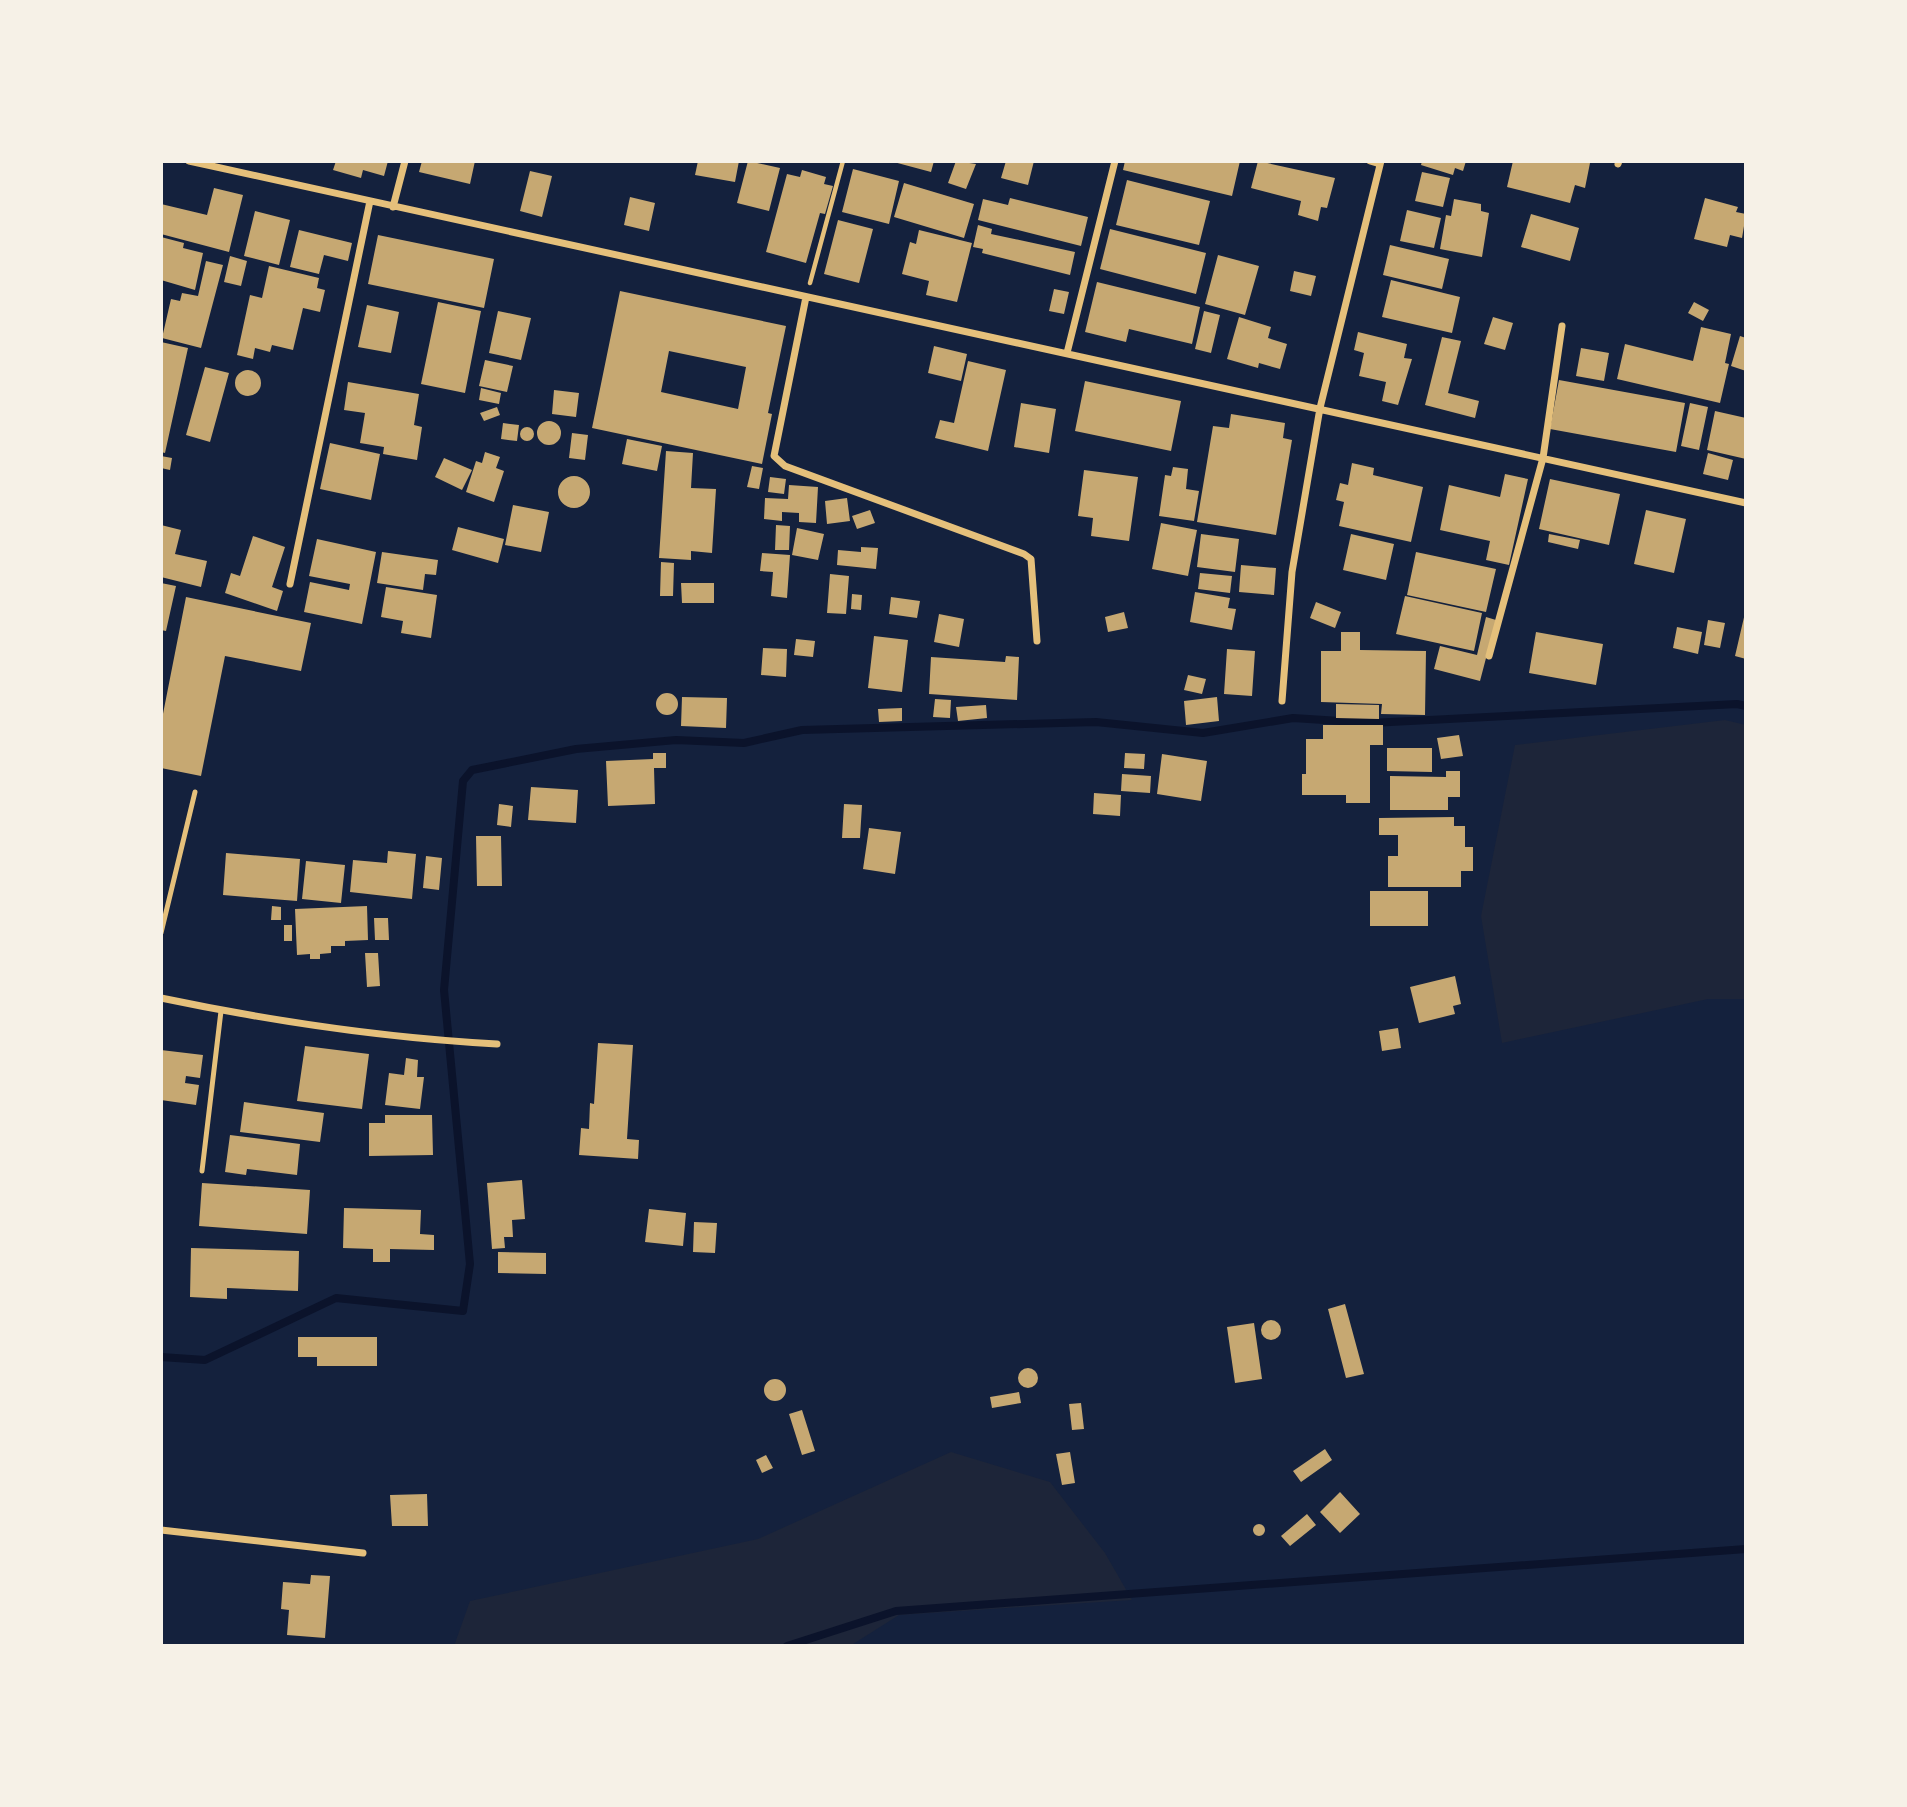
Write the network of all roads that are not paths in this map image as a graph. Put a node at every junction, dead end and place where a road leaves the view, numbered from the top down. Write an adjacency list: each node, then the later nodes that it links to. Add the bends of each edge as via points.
1 (189, 161): 6 (street)
2 (405, 161): 7 (street)
3 (1115, 161): 10 (street)
4 (1370, 161): 5 (street)
5 (1380, 162): 11 (street)
6 (370, 201): 7 (street); 14 (street)
7 (393, 207): 8 (street)
8 (806, 297): 10 (street); 15 (street, via 774,456 785,466 1024,554 1031,559)
9 (1562, 326): 12 (street)
10 (1067, 353): 11 (street)
11 (1320, 408): 12 (street); 17 (street, via 1292,572)
12 (1543, 458): 13 (street); 16 (street)
13 (1746, 503)
14 (290, 584)
15 (1037, 641)
16 (1489, 656)
17 (1282, 702)
18 (195, 792): 19 (lane)
19 (161, 933)
20 (161, 998): 21 (street)
21 (221, 1011): 22 (street, via 440,1041); 23 (lane)
22 (497, 1044)
23 (202, 1171)
24 (161, 1530): 25 (street)
25 (363, 1553)

